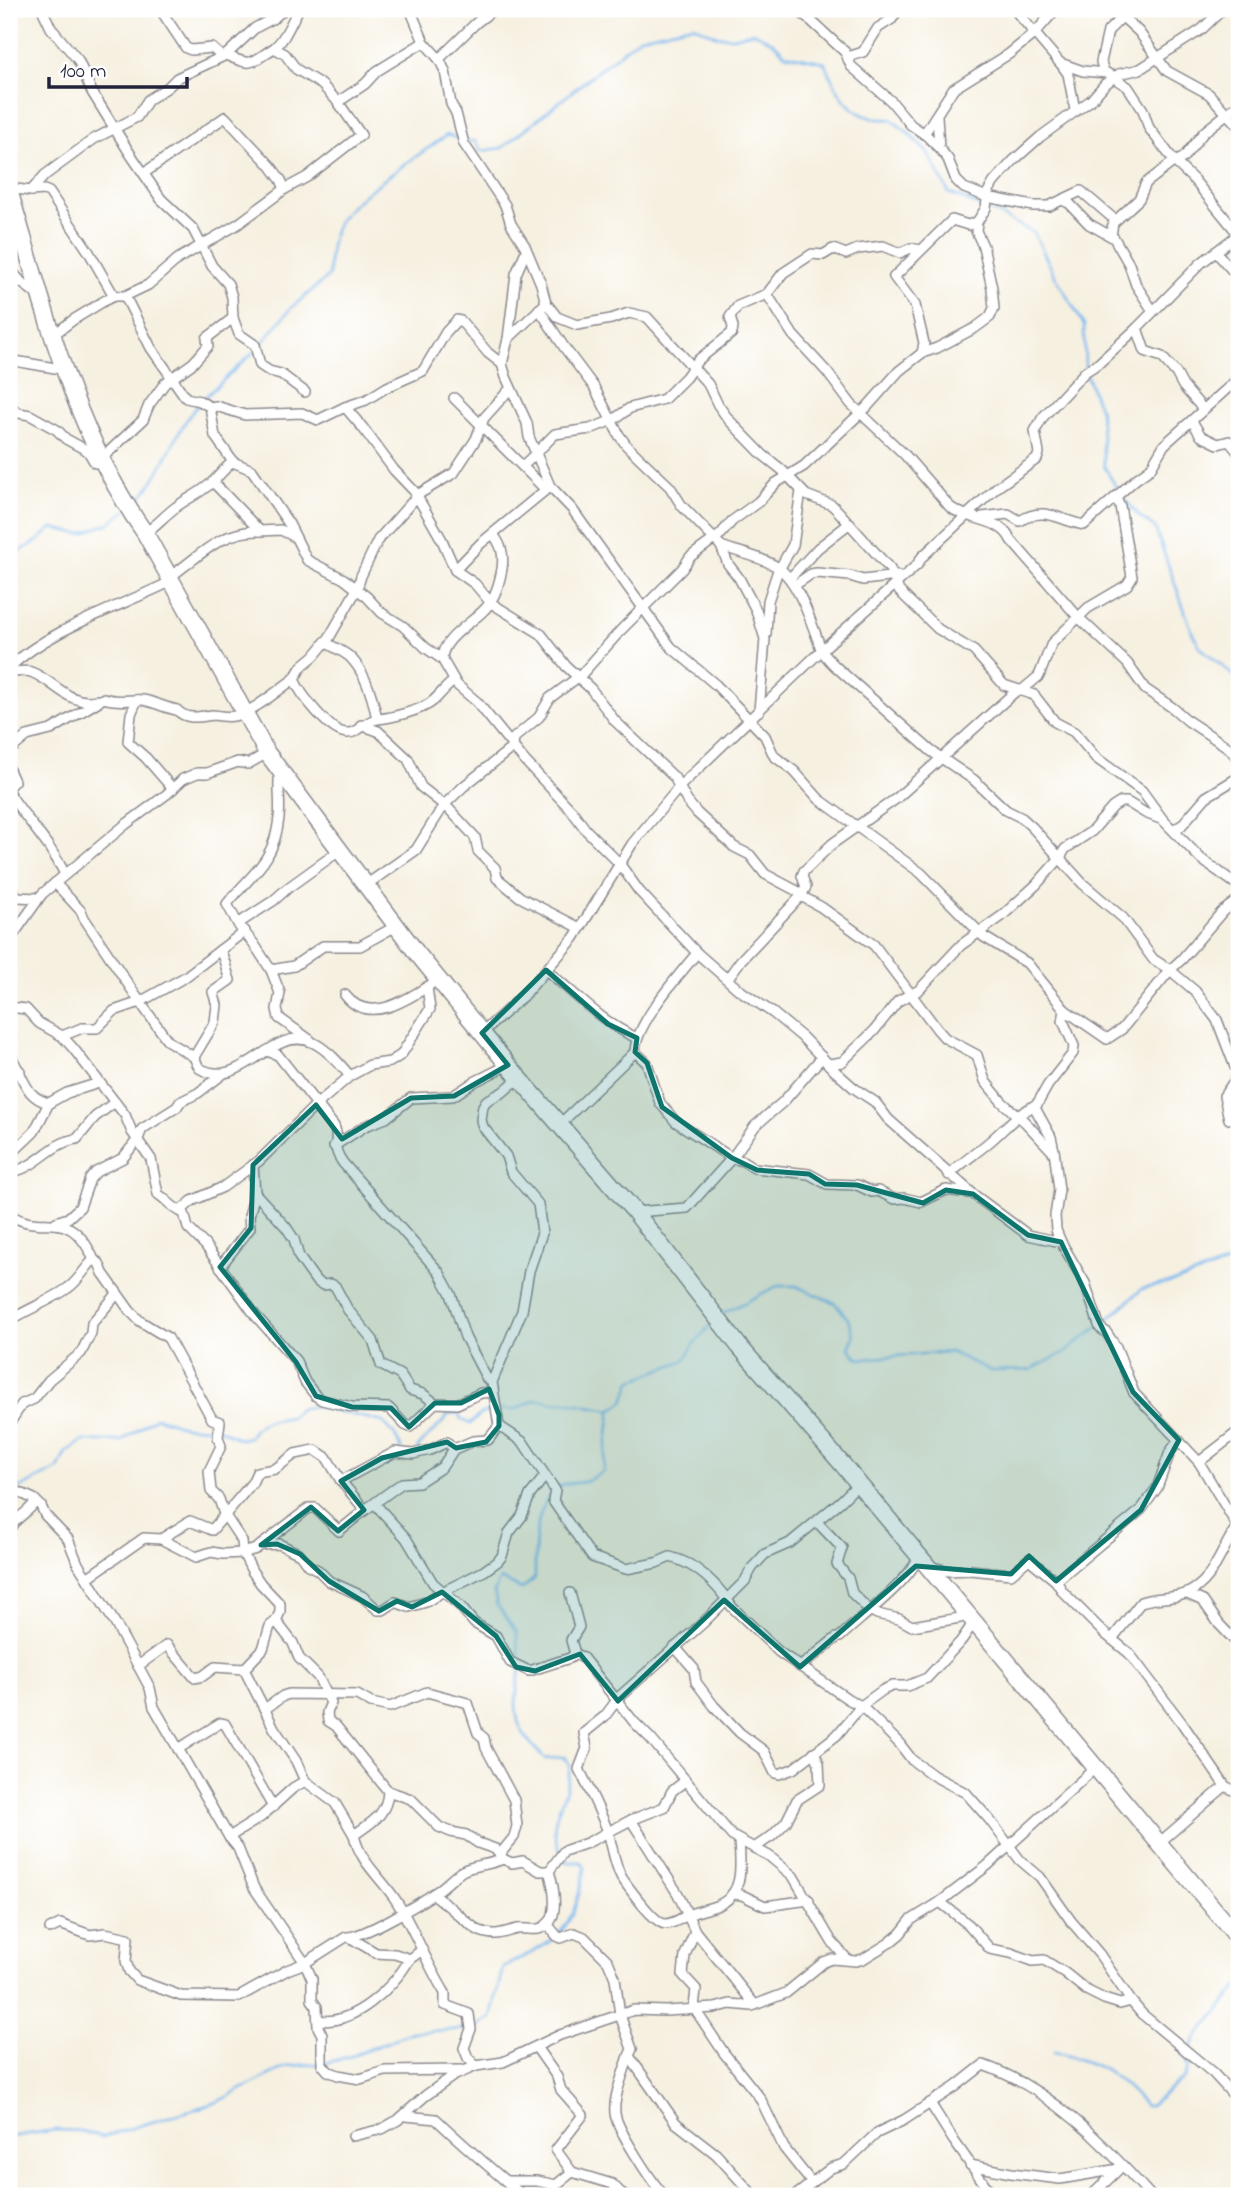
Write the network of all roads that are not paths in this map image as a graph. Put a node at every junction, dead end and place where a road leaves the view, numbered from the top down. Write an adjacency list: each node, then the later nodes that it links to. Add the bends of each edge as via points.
1 (42, 9): 33 (street, via 51,28 78,60)
2 (160, 9): 20 (street, via 186,48 212,47)
3 (284, 9): 20 (street)
4 (299, 9): 19 (street, via 283,41)
5 (410, 9): 18 (street)
6 (495, 9): 14 (street)
7 (794, 9): 21 (street)
8 (899, 9): 21 (street, via 878,28 863,51)
9 (1014, 9): 17 (street)
10 (1056, 9): 17 (street)
11 (1130, 9): 15 (street)
12 (1223, 9): 22 (street, via 1200,30)
13 (1110, 10): 15 (street); 16 (street)
14 (481, 13): 23 (street)
15 (1121, 16): 16 (street); 22 (street)
16 (1108, 31): 25 (street, via 1101,62)
17 (1035, 33): 24 (street); 31 (street, via 953,89)
18 (424, 42): 23 (street); 27 (street)
19 (274, 48): 20 (street, via 253,62); 27 (street)
20 (224, 55): 33 (street, via 177,78 148,100 136,117)
21 (848, 57): 34 (street, via 851,66)
22 (1156, 57): 26 (street); 30 (street, via 1167,71 1209,94)
23 (439, 59): 49 (street, via 464,144 505,205)
24 (1060, 63): 25 (street); 29 (street, via 1068,74)
25 (1104, 72): 26 (street)
26 (1115, 77): 29 (street); 36 (street, via 1132,91 1149,128)
27 (338, 102): 39 (street, via 361,136)
28 (1239, 104): 30 (street)
29 (1075, 110): 41 (street, via 1013,161 989,188)
30 (1227, 114): 32 (street); 36 (street)
31 (937, 116): 34 (street); 35 (street)
32 (1239, 127)
33 (115, 128): 37 (street); 40 (street, via 45,175)
34 (924, 134): 35 (street)
35 (939, 148): 41 (street, via 960,184)
36 (1175, 162): 43 (street, via 1146,183 1139,199); 46 (street)
37 (144, 173): 39 (street, via 225,117 270,165); 47 (street)
38 (9, 189): 40 (street); 56 (highway)
39 (285, 189): 47 (street)
40 (31, 191): 54 (street, via 49,192)
41 (987, 197): 42 (street, via 1033,206); 44 (street)
42 (1062, 200): 43 (street, via 1085,192); 45 (street)
43 (1115, 220): 45 (street)
44 (977, 222): 48 (street, via 970,225 952,220); 63 (street, via 992,288 992,313 975,328)
45 (1111, 235): 58 (street)
46 (1239, 235): 50 (street)
47 (202, 244): 55 (street, via 148,285); 59 (street, via 212,267 228,284)
48 (920, 250): 53 (street, via 909,248 900,253 883,246 846,254 833,249 823,255 814,253 778,278); 63 (street, via 894,278 915,305)
49 (526, 251): 57 (street, via 541,284); 62 (street, via 516,274)
50 (1216, 252): 52 (street); 58 (street)
51 (9, 268): 56 (street)
52 (1239, 278)
53 (767, 294): 66 (street, via 734,310 732,333); 77 (street, via 798,341)
54 (114, 296): 55 (street); 61 (street)
55 (125, 296): 68 (street)
56 (40, 297): 61 (highway)
57 (542, 306): 62 (street); 66 (street, via 577,325 641,314); 78 (street)
58 (1153, 311): 60 (street)
59 (233, 318): 68 (street, via 207,338 208,346 193,363); 71 (street, via 239,334 255,345 260,365)
60 (1137, 328): 76 (street, via 1145,351 1161,357); 93 (street, via 1085,372 1043,417 1035,431 1037,459)
61 (52, 336): 67 (highway)
62 (508, 339): 65 (street)
63 (922, 353): 77 (street)
64 (9, 360): 67 (street)
65 (502, 364): 70 (street); 75 (street, via 457,320 423,371)
66 (692, 366): 78 (street, via 664,399 630,408); 87 (street, via 736,428)
67 (64, 368): 84 (highway)
68 (172, 378): 74 (street, via 186,398); 84 (street)
69 (1239, 378): 76 (street)
70 (510, 389): 80 (street); 81 (street)
71 (305, 392)
72 (454, 398): 80 (street)
73 (9, 407): 84 (street, via 88,451 99,469)
74 (210, 407): 75 (street, via 245,415 302,413 318,420); 83 (street, via 215,436)
75 (345, 407): 91 (street)
76 (1203, 409): 79 (street)
77 (860, 413): 86 (street); 93 (street, via 950,507)
78 (612, 421): 81 (street, via 555,434); 100 (street, via 627,446)
79 (1192, 421): 82 (street, via 1201,436 1218,444 1229,441); 92 (street, via 1164,445 1150,469)
80 (481, 424): 85 (street); 91 (street, via 456,471)
81 (537, 453): 85 (street); 89 (street)
82 (1239, 453)
83 (233, 462): 88 (street); 99 (street, via 251,470)
84 (106, 466): 97 (highway)
85 (523, 466): 89 (street)
86 (801, 467): 87 (street); 90 (street)
87 (786, 475): 90 (street); 100 (street, via 732,521)
88 (213, 482): 96 (street); 97 (street)
89 (548, 488): 98 (street); 108 (street, via 572,509)
90 (803, 492): 95 (street, via 832,505); 101 (street, via 793,545)
91 (417, 496): 102 (street); 106 (street, via 377,540)
92 (1116, 497): 94 (street, via 1083,525 1048,513 1018,521 1008,514); 109 (street, via 1132,577)
93 (966, 514): 94 (street); 105 (street)
94 (982, 517): 109 (street, via 1007,532)
95 (849, 523): 104 (street, via 818,548); 105 (street, via 887,566)
96 (260, 531): 99 (street, via 281,530); 103 (street, via 233,533)
97 (145, 533): 103 (highway)
98 (493, 534): 102 (street); 107 (street, via 502,545 503,558)
99 (295, 537): 106 (street, via 307,560)
100 (717, 542): 101 (street); 108 (street, via 690,557); 110 (street, via 756,610)
101 (779, 568): 104 (street); 110 (street, via 768,601)
102 (455, 570): 107 (street)
103 (171, 579): 114 (street, via 55,635); 124 (highway)
104 (792, 582): 105 (street, via 817,573 880,578); 112 (street)
105 (895, 584): 112 (street); 119 (street, via 938,629 974,651 999,681)
106 (357, 589): 111 (street); 113 (street)
107 (491, 603): 113 (street, via 443,650); 115 (street, via 541,634)
108 (645, 609): 115 (street); 126 (street, via 671,647 716,685)
109 (1078, 617): 118 (street, via 1052,643); 132 (street, via 1127,663 1145,689 1229,748)
110 (765, 639): 123 (street)
111 (325, 642): 116 (street); 125 (street, via 350,657 359,669)
112 (822, 651): 123 (street); 131 (street)
113 (442, 659): 117 (street)
114 (9, 671): 121 (street, via 29,671 69,697 86,702)
115 (577, 678): 128 (street, via 550,698 539,717 514,738); 136 (street)
116 (294, 679): 124 (street); 127 (street, via 303,697 339,731 348,733)
117 (454, 681): 125 (street, via 423,707); 128 (street)
118 (1036, 681): 119 (street); 120 (street)
119 (1019, 690): 120 (street); 131 (street)
120 (1034, 695): 141 (street, via 1055,722 1142,791)
121 (98, 699): 122 (street); 129 (street)
122 (137, 700): 124 (street, via 194,718); 138 (street, via 128,743)
123 (759, 711): 126 (street)
124 (245, 712): 130 (highway)
125 (377, 719): 127 (street)
126 (749, 722): 136 (street); 142 (street, via 818,799)
127 (361, 725): 140 (street, via 378,731 408,759 421,787)
128 (513, 747): 140 (street); 146 (street)
129 (9, 751)
130 (267, 752): 133 (highway); 138 (street, via 248,764 237,762 193,774)
131 (941, 758): 142 (street); 145 (street, via 1022,818)
132 (1239, 760)
133 (280, 768): 144 (highway); 156 (street, via 279,820 269,855 227,904)
134 (9, 770): 137 (street, via 14,780)
135 (1239, 777): 143 (street, via 1206,797)
136 (681, 785): 146 (street); 152 (street, via 697,813 734,847 750,855 765,874)
137 (9, 786)
138 (173, 789): 147 (street)
139 (9, 793): 147 (street, via 44,836)
140 (444, 805): 149 (street, via 416,850); 157 (street, via 475,837 478,851 495,868 497,878 520,897)
141 (1163, 820): 143 (street); 145 (street, via 1121,802)
142 (858, 827): 152 (street, via 805,869 806,887); 158 (street, via 921,873)
143 (1173, 829): 150 (street, via 1201,859)
144 (339, 851): 149 (highway); 156 (street)
145 (1060, 858): 158 (street, via 1002,916); 164 (street, via 1123,918 1153,959)
146 (619, 863): 157 (street); 161 (street)
147 (65, 874): 148 (street)
148 (55, 883): 153 (street); 169 (street, via 82,911)
149 (366, 885): 155 (highway)
150 (1239, 886)
151 (9, 887): 153 (street, via 18,897)
152 (801, 896): 165 (street); 167 (street, via 874,945)
153 (37, 898): 159 (street)
154 (1239, 899): 164 (street)
155 (396, 926): 162 (street, via 360,946 323,946 294,966); 166 (highway)
156 (242, 927): 160 (street); 162 (street)
157 (580, 928): 163 (street)
158 (979, 930): 167 (street); 171 (street, via 1027,964)
159 (9, 941)
160 (220, 950): 169 (street, via 185,977); 181 (street, via 230,980 213,992 215,1022)
161 (697, 953): 165 (street); 174 (street, via 667,988)
162 (271, 970): 176 (street, via 280,993 279,1018)
163 (547, 970): 172 (street); 174 (street, via 608,1024)
164 (1170, 970): 171 (street, via 1122,1029 1107,1039); 195 (street, via 1205,1002 1226,1040 1237,1075 1224,1096)
165 (728, 978): 180 (street)
166 (433, 983): 168 (street, via 376,1011 353,1004); 172 (highway); 187 (street, via 430,1009 403,1052 390,1062 370,1065)
167 (911, 994): 182 (street, via 898,1001 842,1062); 194 (street, via 943,1036 976,1055 985,1081)
168 (345, 995)
169 (140, 1002): 173 (street, via 114,1011 101,1026); 181 (street, via 168,1041)
170 (9, 1007): 173 (street, via 26,1009)
171 (1065, 1010): 193 (street, via 1063,1021 1073,1053)
172 (482, 1033): 184 (highway)
173 (62, 1036): 189 (street)
174 (637, 1038): 178 (street)
175 (283, 1042): 176 (street); 177 (street); 183 (street)
176 (314, 1043): 187 (street)
177 (267, 1051): 183 (street); 186 (street)
178 (635, 1052): 196 (street); 201 (street, via 647,1063 658,1100 673,1119)
179 (9, 1054): 185 (street)
180 (822, 1057): 182 (street); 201 (street, via 755,1126)
181 (194, 1058): 186 (street, via 201,1069)
182 (830, 1064): 204 (street)
183 (286, 1065): 192 (street)
184 (514, 1071): 196 (highway); 198 (street, via 474,1082 453,1096 411,1098 386,1118); 216 (street, via 503,1092 486,1101 482,1125 506,1156 511,1172 538,1204 542,1233 522,1311)
185 (20, 1072): 188 (street); 191 (street, via 33,1097)
186 (223, 1074): 197 (street, via 144,1128)
187 (350, 1076): 192 (street)
188 (9, 1079)
189 (99, 1083): 190 (street); 191 (street)
190 (115, 1102): 197 (street); 203 (street, via 95,1116 77,1139 64,1141 32,1165)
191 (49, 1103): 200 (street, via 34,1132)
192 (316, 1105): 198 (street, via 335,1129); 202 (street)
193 (1035, 1105): 194 (street); 199 (street)
194 (1017, 1115): 199 (street); 204 (street)
195 (1229, 1119)
196 (559, 1125): 208 (highway)
197 (138, 1139): 207 (street, via 153,1162 158,1194); 210 (street, via 123,1158 92,1175 75,1213)
198 (334, 1146): 216 (street, via 370,1197 439,1272 465,1337)
199 (1054, 1153): 211 (street, via 1059,1190 1055,1224)
200 (9, 1156)
201 (732, 1158): 206 (street, via 757,1170 805,1173 827,1184 857,1185 894,1199 924,1202 946,1190); 208 (street, via 687,1208)
202 (253, 1165): 205 (street); 207 (street, via 217,1191 192,1200)
203 (9, 1172)
204 (949, 1175): 206 (street)
205 (255, 1194): 213 (street, via 250,1228); 217 (street, via 286,1227 316,1281 335,1286 345,1307 373,1340 381,1365 400,1375 410,1390)
206 (973, 1194): 211 (street, via 1028,1235)
207 (180, 1212): 213 (street)
208 (635, 1212): 227 (highway, via 739,1346)
209 (9, 1214): 210 (street, via 23,1221)
210 (52, 1223): 212 (street, via 74,1230)
211 (1061, 1242): 221 (street, via 1085,1283 1100,1328 1116,1348 1132,1390)
212 (94, 1260): 214 (street); 215 (street, via 69,1288)
213 (220, 1267): 217 (street, via 296,1361 318,1399 352,1407 389,1408 410,1427)
214 (117, 1294): 218 (street, via 92,1323 81,1353 34,1399 22,1404); 231 (street, via 141,1321 168,1338 212,1419 220,1422 221,1446 209,1478)
215 (9, 1321)
216 (493, 1387): 217 (street, via 457,1404); 219 (street)
217 (435, 1403)
218 (9, 1424)
219 (499, 1426): 222 (street, via 488,1440); 225 (street, via 523,1442)
220 (1239, 1431): 223 (street)
221 (1179, 1440): 223 (street); 240 (street, via 1157,1488 1141,1510)
222 (454, 1449): 226 (street, via 447,1442 413,1454 395,1452); 229 (street, via 442,1467 419,1482 402,1483)
223 (1199, 1462): 233 (street)
224 (9, 1474): 228 (street, via 14,1490)
225 (545, 1476): 241 (street, via 509,1533 500,1559); 244 (street, via 555,1490 554,1503 592,1557 626,1569 673,1557 692,1565)
226 (341, 1481): 230 (street); 231 (street, via 323,1454 301,1452 275,1469 257,1472)
227 (858, 1484): 232 (street); 238 (highway)
228 (35, 1502): 234 (street); 239 (street, via 68,1539)
229 (375, 1504): 230 (street); 241 (street, via 406,1538)
230 (365, 1510): 236 (street, via 338,1531 315,1508 309,1508)
231 (224, 1514): 235 (street, via 212,1530 190,1521); 237 (street, via 242,1541)
232 (817, 1521): 244 (street, via 790,1543 765,1554); 245 (street, via 842,1548 837,1564 852,1593)
233 (1239, 1526): 243 (street, via 1214,1568)
234 (9, 1531)
235 (161, 1539): 237 (street, via 196,1558 211,1552); 239 (street, via 144,1538)
236 (261, 1545): 237 (street); 241 (street, via 281,1544 300,1554 329,1581 359,1594 379,1611 395,1602 412,1607)
237 (243, 1553): 247 (street, via 261,1584 280,1604)
238 (922, 1562): 240 (street, via 948,1571 1011,1574 1029,1559); 245 (street); 246 (highway)
239 (87, 1578): 252 (street)
240 (1056, 1581): 248 (street)
241 (442, 1592): 251 (street, via 474,1623 496,1636 516,1667 535,1671)
242 (570, 1593): 251 (street, via 579,1627 571,1640)
243 (1187, 1594): 248 (street, via 1141,1602); 249 (street, via 1203,1601)
244 (726, 1598): 250 (street); 253 (street, via 759,1634)
245 (869, 1610): 246 (street, via 912,1626); 253 (street)
246 (971, 1618): 257 (street, via 961,1641 927,1678 888,1687); 261 (highway)
247 (276, 1621): 254 (street, via 263,1649); 255 (street)
248 (1112, 1639): 264 (street, via 1129,1653)
249 (1239, 1645)
250 (675, 1647): 256 (street); 260 (street, via 694,1668 696,1682 714,1706 764,1751 777,1774 793,1769)
251 (575, 1654): 256 (street)
252 (138, 1666): 254 (street, via 167,1645 195,1678 215,1667); 259 (street)
253 (800, 1667): 257 (street)
254 (244, 1669): 258 (street)
255 (327, 1693): 258 (street, via 289,1694); 265 (street, via 331,1703 328,1721); 276 (street, via 356,1695 390,1707 427,1692 468,1703 478,1733 514,1800 517,1826)
256 (618, 1701): 263 (street); 269 (street, via 585,1732 587,1748 579,1769)
257 (861, 1706): 260 (street); 274 (street, via 909,1758 966,1793)
258 (265, 1709): 262 (street)
259 (178, 1749): 267 (street, via 225,1724); 271 (street)
260 (814, 1752): 275 (street, via 820,1785 797,1800 786,1822)
261 (1096, 1768): 273 (highway); 274 (street)
262 (305, 1781): 267 (street); 270 (street, via 335,1803)
263 (685, 1781): 268 (street, via 672,1791 664,1807); 272 (street)
264 (1226, 1786): 266 (street); 273 (street)
265 (388, 1791): 270 (street, via 385,1810); 276 (street, via 411,1799 439,1827 466,1835)
266 (1239, 1793)
267 (273, 1807): 271 (street)
268 (631, 1820): 269 (street); 283 (street)
269 (608, 1832): 277 (street, via 565,1851); 283 (street, via 621,1877 654,1919 667,1924)
270 (354, 1835): 282 (street, via 358,1852)
271 (229, 1837): 292 (street, via 259,1896)
272 (739, 1842): 275 (street); 279 (street, via 742,1871)
273 (1159, 1843): 288 (highway)
274 (1011, 1846): 281 (street); 293 (street, via 1040,1877)
275 (754, 1847): 280 (street, via 793,1876)
276 (502, 1857): 277 (street); 278 (street, via 492,1865 463,1870)
277 (549, 1871): 284 (street, via 554,1911)
278 (433, 1894): 282 (street); 284 (street, via 479,1931 500,1936)
279 (732, 1894): 280 (street, via 765,1906); 283 (street, via 719,1905)
280 (809, 1900): 291 (street, via 832,1942)
281 (940, 1902): 291 (street, via 911,1920 881,1948 863,1959); 293 (street, via 990,1949 1044,1960 1104,1999 1120,2004)
282 (402, 1912): 287 (street); 289 (street)
283 (688, 1914): 286 (street)
284 (547, 1924): 296 (street, via 557,1937 574,1933 584,1937 605,1957 615,1978)
285 (50, 1928): 292 (street, via 60,1924 90,1935 128,1938 126,1961 133,1977 181,1996 239,1997)
286 (695, 1931): 294 (street); 295 (street, via 683,1975 696,1989)
287 (351, 1938): 290 (street, via 376,1953); 292 (street)
288 (1239, 1938)
289 (422, 1950): 290 (street); 300 (street, via 446,1993 444,2005 469,2014 471,2029 464,2051)
290 (410, 1959): 297 (street, via 390,1987 362,2007 341,2019)
291 (848, 1960): 294 (street, via 824,1962 786,1993)
292 (305, 1964): 297 (street)
293 (1131, 2001): 301 (street)
294 (755, 2005): 295 (street)
295 (694, 2008): 296 (street, via 634,2010); 310 (street, via 760,2098 784,2148)
296 (620, 2015): 298 (street); 299 (street, via 631,2043)
297 (318, 2020): 300 (street, via 322,2064 342,2076 360,2079 398,2070)
298 (536, 2047): 300 (street, via 503,2062); 308 (street, via 561,2090 583,2115 556,2150)
299 (629, 2056): 313 (street, via 618,2087 615,2116 637,2160); 314 (street, via 676,2123 716,2154)
300 (472, 2068): 304 (street, via 435,2088)
301 (1239, 2099): 303 (street)
302 (930, 2103): 306 (street); 307 (street, via 986,2066 1068,2113); 310 (street, via 877,2133 844,2164)
303 (1239, 2111)
304 (406, 2116): 305 (street, via 383,2129); 309 (street, via 436,2119)
305 (353, 2136)
306 (970, 2165): 307 (street, via 1060,2179); 316 (street)
307 (1122, 2168): 317 (street); 318 (street)
308 (572, 2172): 309 (street, via 556,2185); 312 (street, via 612,2184)
309 (506, 2181): 311 (street)
310 (812, 2183): 315 (street)
311 (523, 2196)
312 (624, 2196)
313 (665, 2196)
314 (754, 2196)
315 (795, 2196)
316 (993, 2196)
317 (1091, 2196)
318 (1151, 2196)

